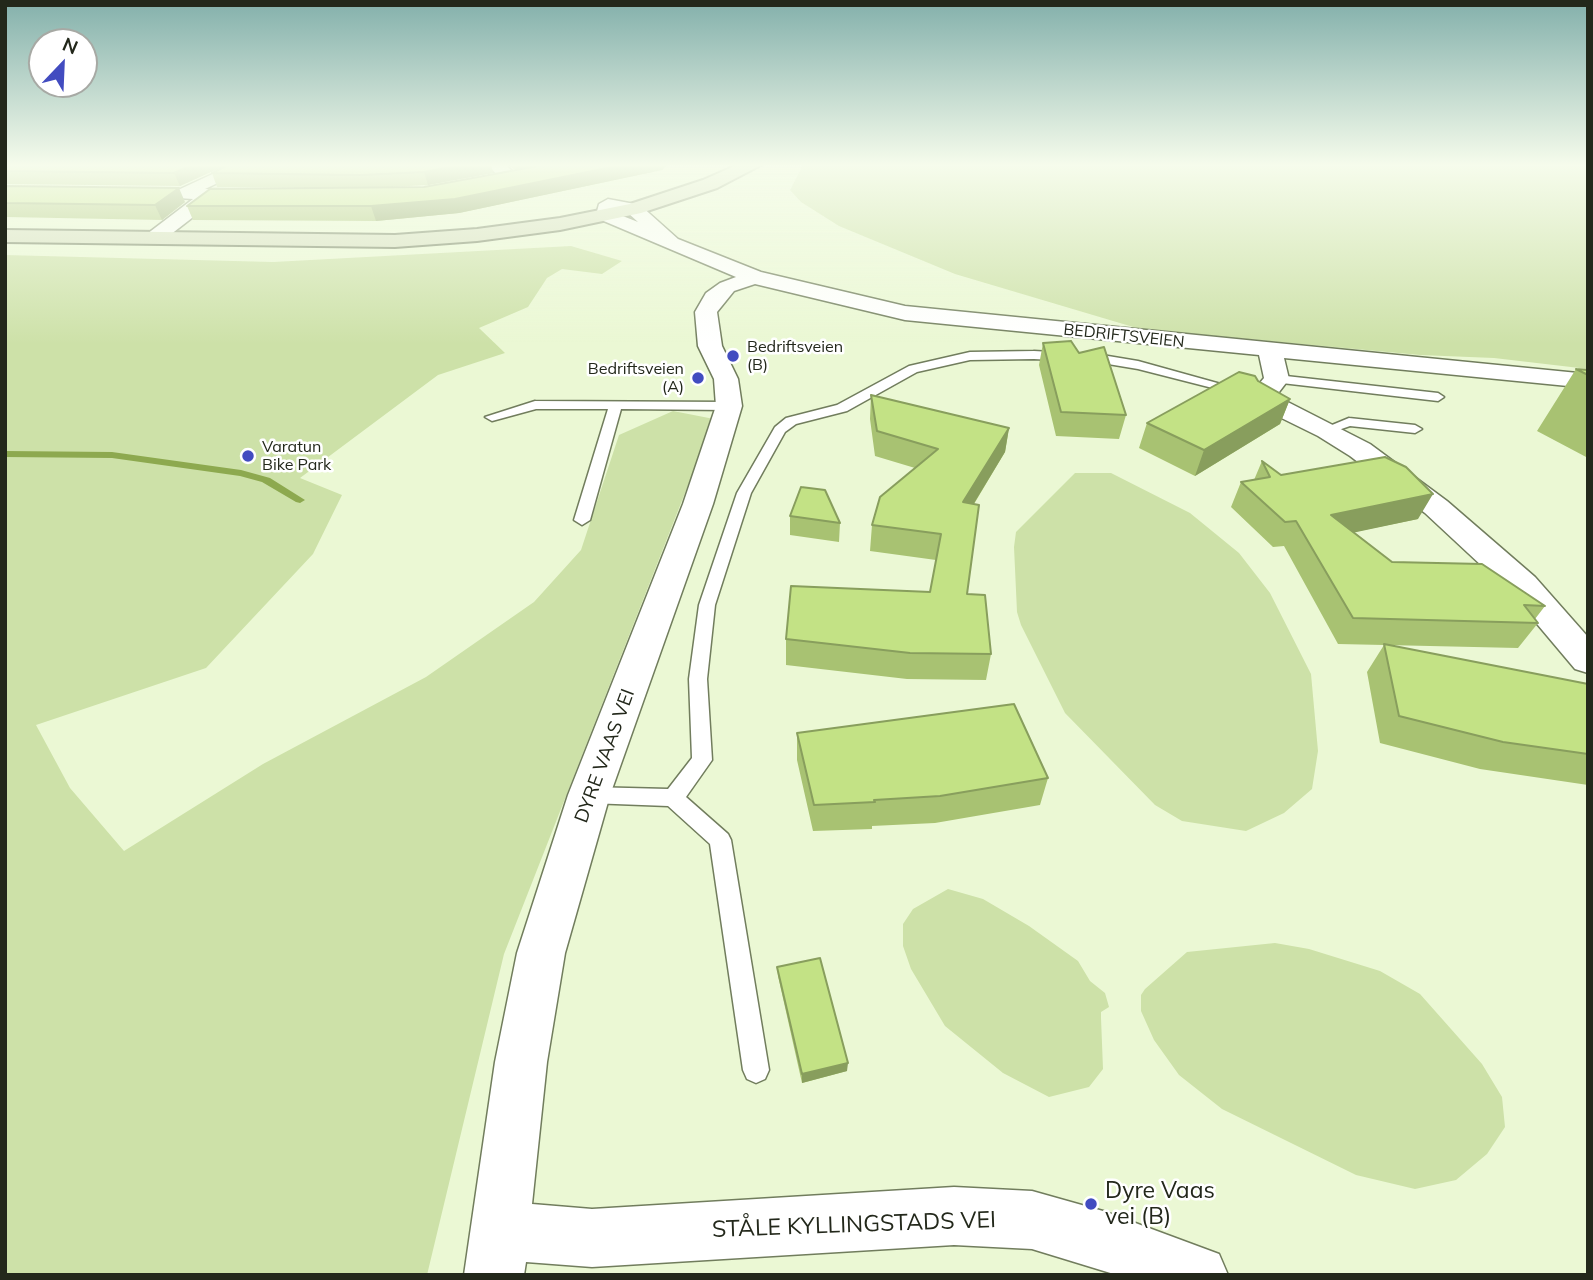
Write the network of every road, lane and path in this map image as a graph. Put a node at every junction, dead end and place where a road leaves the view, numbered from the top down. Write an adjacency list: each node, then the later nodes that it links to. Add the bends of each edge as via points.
1 (170, 225): 6 (street)
2 (528, 225): 6 (main road, via 477,235 395,241)
3 (637, 225): 7 (street, BEDRIFTSVEIEN)
4 (652, 225): 7 (street, BEDRIFTSVEIEN)
5 (5, 236): 6 (main road)
6 (154, 237)
7 (671, 242): 8 (street, BEDRIFTSVEIEN)
8 (754, 277): 9 (street, BEDRIFTSVEIEN, via 905,313); 13 (street, DYRE VAAS VEI, via 727,288 706,312 710,346 726,379)
9 (1269, 376): 10 (street, BEDRIFTSVEIEN); 11 (lane); 16 (street); 20 (lane, via 1063,356 970,356 914,369 842,408 791,421 780,430 744,493 724,548 707,605 698,679 702,760)
10 (1588, 381)
11 (1438, 397)
12 (616, 405): 13 (lane); 14 (lane, via 535,405); 17 (lane)
13 (729, 406): 19 (street, DYRE VAAS VEI, via 710,470)
14 (492, 417)
15 (1415, 429): 16 (lane, via 1349,422)
16 (1327, 430): 18 (street, via 1393,473 1480,544 1523,585)
17 (582, 520)
18 (1588, 660)
19 (589, 795): 20 (lane); 22 (street, DYRE VAAS VEI, via 541,953 521,1062)
20 (673, 798): 21 (lane, via 720,840)
21 (756, 1070)
22 (497, 1253): 23 (street, STÅLE KYLLINGSTADS VEI, via 592,1238 954,1216 1032,1220)
23 (1198, 1275)

